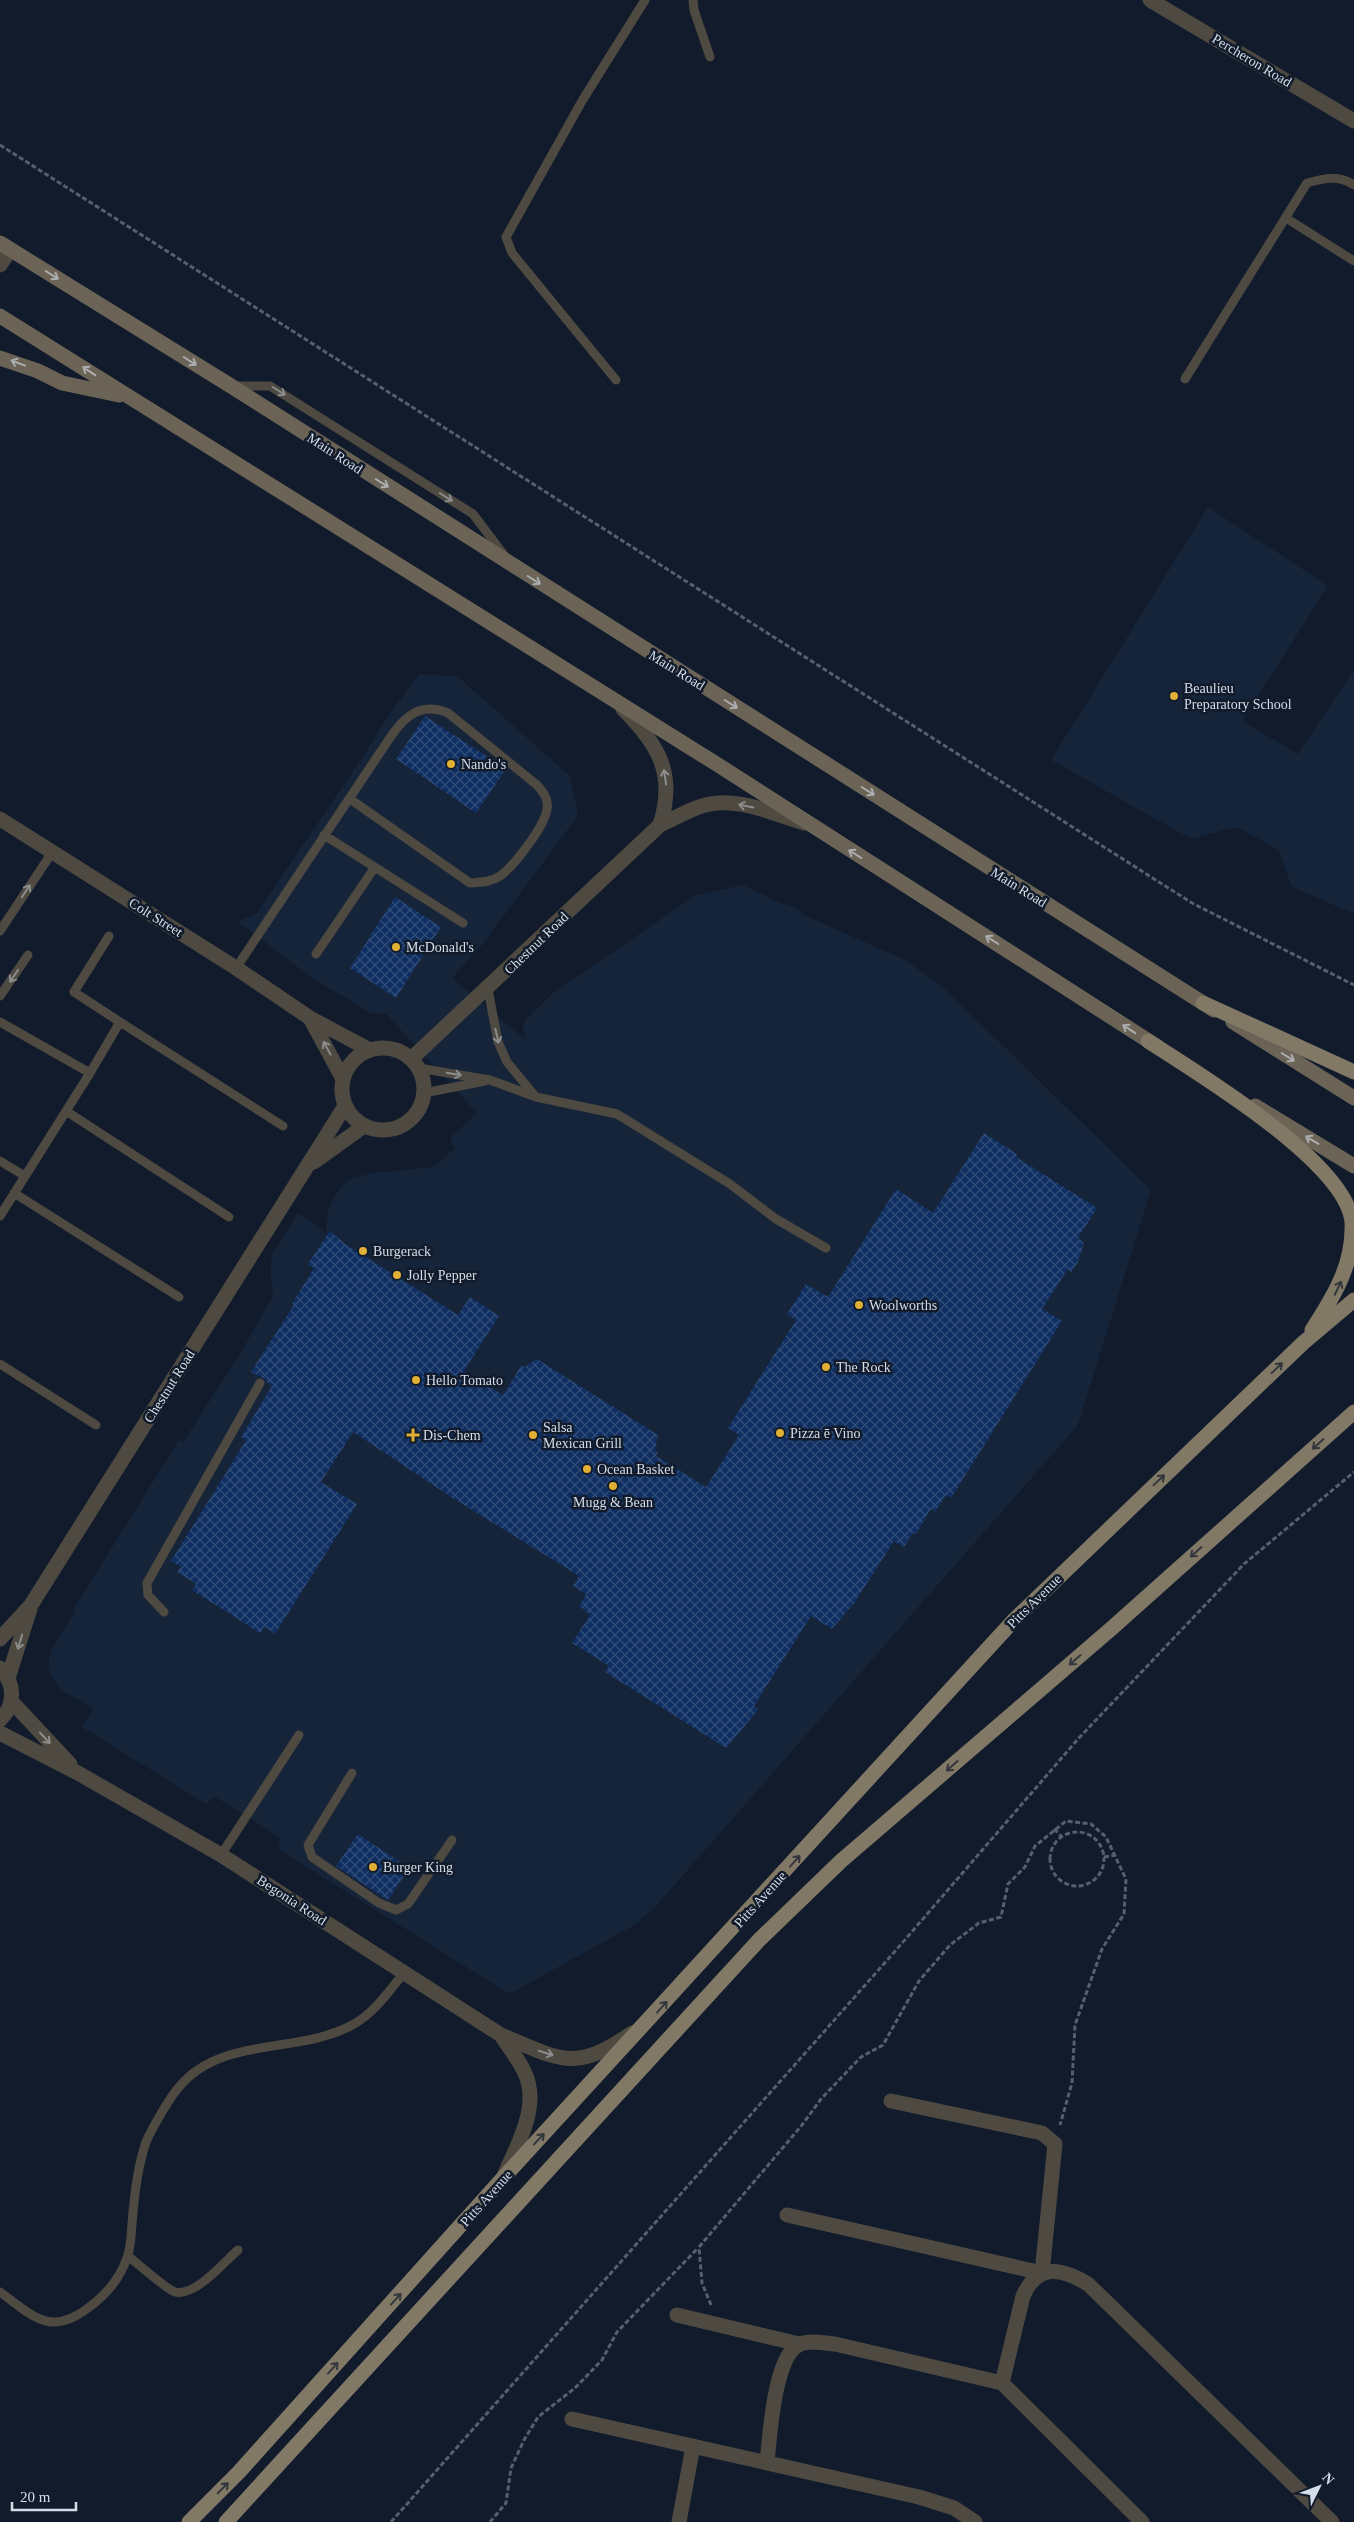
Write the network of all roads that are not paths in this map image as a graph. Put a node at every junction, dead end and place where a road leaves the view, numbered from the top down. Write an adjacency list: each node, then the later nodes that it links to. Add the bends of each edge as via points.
1 (644, 0): 14 (lane, via 582,101 506,237 512,253)
2 (693, 0): 4 (lane)
3 (1150, 0): 5 (street, Percheron Road)
4 (710, 57)
5 (1354, 121)
6 (1354, 185): 7 (lane, via 1344,179 1328,177 1307,184)
7 (1286, 218): 9 (lane); 13 (lane)
8 (5, 246): 10 (street); 15 (main road, Main Road, one-way to 15)
9 (1354, 261)
10 (0, 265)
11 (0, 316): 16 (main road, one-way to 11)
12 (0, 358): 16 (main road, one-way to 12, via 62,383)
13 (1185, 379)
14 (616, 380)
15 (231, 386): 17 (main road, Main Road, one-way to 17); 17 (lane, one-way to 17, via 270,386 473,514)
16 (130, 398): 18 (main road)
17 (513, 566): 34 (main road, Main Road, one-way to 34)
18 (616, 701): 21 (street, one-way to 18, via 666,806 667,781 661,757 644,730); 22 (main road)
19 (350, 799): 19 (lane, via 394,732 414,712 430,708 448,713 537,785 546,796 547,810 515,861 500,876 486,882 470,883); 23 (lane)
20 (0, 819): 24 (street, Colt Street)
21 (660, 825): 22 (street, Chestnut Road, one-way to 21, via 744,805 721,803 704,805); 32 (street, Chestnut Road)
22 (809, 825): 38 (main road, one-way to 22)
23 (324, 835): 25 (lane); 31 (lane)
24 (53, 852): 27 (lane, one-way to 24); 31 (street, Colt Street)
25 (375, 867): 26 (lane); 29 (lane)
26 (463, 923)
27 (0, 931)
28 (109, 936): 37 (lane, via 74,992)
29 (316, 954)
30 (28, 955): 33 (lane, one-way to 33)
31 (236, 968): 35 (street, Colt Street)
32 (488, 989): 40 (street, Chestnut Road); 46 (lane, one-way to 46, via 498,1042 507,1062)
33 (0, 996)
34 (1202, 1003): 41 (main road); 47 (main road, Main Road, one-way to 47)
35 (310, 1018): 39 (street, Colt Street); 43 (street, Colt Street, one-way to 35)
36 (0, 1022): 42 (lane)
37 (120, 1022): 42 (lane); 50 (lane)
38 (1148, 1041): 53 (main road, one-way to 38); 62 (main road, one-way to 38, via 1336,1293 1350,1263 1352,1220 1343,1194 1324,1170 1248,1106)
39 (370, 1050): 40 (street, via 384,1048 397,1051); 43 (street, via 348,1066)
40 (415, 1064): 44 (lane, one-way to 44); 45 (street, via 423,1080)
41 (1354, 1072)
42 (90, 1073): 49 (lane)
43 (343, 1079): 48 (street)
44 (490, 1080): 45 (lane); 46 (lane)
45 (424, 1093): 51 (street, via 413,1117 402,1126 390,1130)
46 (536, 1097): 59 (lane, via 617,1114 730,1184 776,1219)
47 (1354, 1098)
48 (345, 1106): 51 (street); 54 (street, Chestnut Road)
49 (66, 1111): 55 (lane); 58 (lane)
50 (283, 1126)
51 (364, 1126): 54 (street, Chestnut Road)
52 (0, 1161): 55 (lane)
53 (1354, 1166)
54 (307, 1167): 67 (street, Chestnut Road)
55 (25, 1176): 56 (lane)
56 (14, 1193): 57 (lane); 60 (lane)
57 (0, 1216)
58 (229, 1217)
59 (826, 1248)
60 (179, 1297)
61 (1354, 1300): 62 (main road, Pitts Avenue)
62 (1303, 1344): 80 (main road, Pitts Avenue, one-way to 62, via 1013,1621)
63 (0, 1364): 66 (lane)
64 (260, 1383): 68 (lane, via 147,1584 148,1595)
65 (1354, 1412): 96 (main road, Pitts Avenue, one-way to 96, via 1112,1628 841,1862 759,1940)
66 (96, 1426)
67 (31, 1605): 69 (street, Chestnut Road); 70 (street, Chestnut Road, one-way to 70)
68 (164, 1612)
69 (0, 1638)
70 (4, 1673): 71 (street, via 12,1690)
71 (12, 1702): 72 (street); 75 (street, Begonia Road, one-way to 75)
72 (0, 1720)
73 (0, 1733): 75 (street, Begonia Road)
74 (299, 1735): 78 (lane)
75 (78, 1773): 78 (street, Begonia Road)
76 (352, 1773): 77 (lane, via 308,1845 312,1857 379,1903 396,1910 408,1904)
77 (452, 1840)
78 (221, 1855): 79 (street, Begonia Road)
79 (404, 1973): 81 (street, Begonia Road); 86 (lane, via 372,2010 354,2024 329,2034 226,2056 200,2068 178,2087 146,2141 136,2185)
80 (647, 2022): 81 (street, one-way to 80, via 556,2057 585,2059 611,2047); 83 (main road, Pitts Avenue, one-way to 80)
81 (501, 2035): 83 (street, via 525,2073 530,2093 522,2136)
82 (891, 2101): 87 (street, via 1042,2133 1055,2144)
83 (503, 2178): 95 (main road, Pitts Avenue, one-way to 83, via 239,2472)
84 (787, 2215): 87 (street)
85 (238, 2250): 86 (lane, via 187,2292 173,2292)
86 (128, 2256): 88 (lane, via 119,2276 102,2297 72,2320 53,2324 33,2316)
87 (1042, 2273): 91 (street, via 1029,2283 1023,2296); 100 (street, via 1061,2272 1088,2284)
88 (0, 2292)
89 (677, 2315): 90 (street)
90 (799, 2344): 91 (street, via 835,2344); 94 (street, via 789,2353 781,2371)
91 (1002, 2383): 99 (street)
92 (572, 2420): 93 (street)
93 (693, 2446): 94 (street); 97 (street)
94 (767, 2462): 98 (street, via 938,2502)
95 (189, 2522)
96 (226, 2522)
97 (679, 2522)
98 (975, 2522)
99 (1142, 2522)
100 (1332, 2522)

